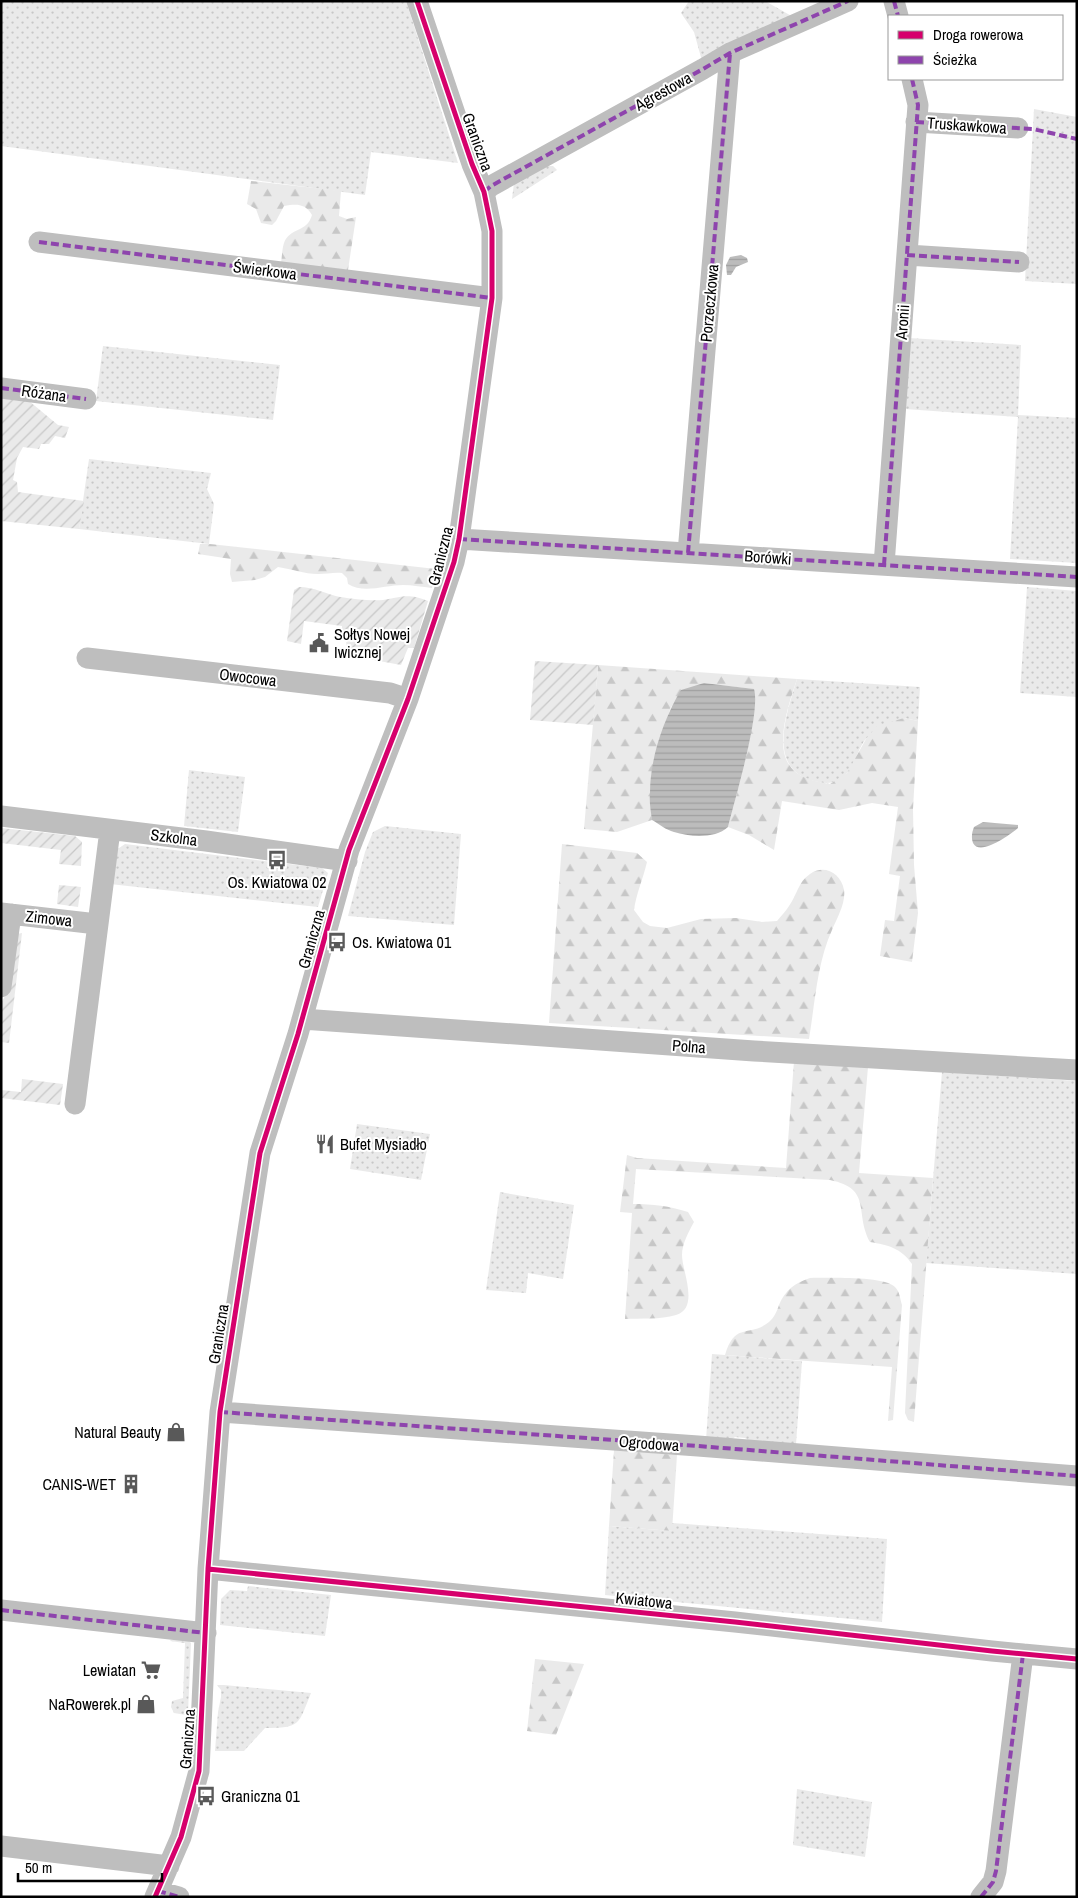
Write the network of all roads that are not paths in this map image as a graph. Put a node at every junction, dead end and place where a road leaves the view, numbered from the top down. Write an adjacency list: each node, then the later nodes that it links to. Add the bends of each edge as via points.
1 (848, 1): 5 (street, Agrestowa)
2 (894, 1): 4 (street)
3 (417, 3): 9 (street, Graniczna)
4 (898, 15)
5 (730, 52): 9 (street, Agrestowa); 17 (street, Porzeczkowa)
6 (912, 80): 7 (street, Aronii, via 918,105)
7 (916, 122): 8 (street, Truskawkowa); 11 (street, Aronii)
8 (1018, 128)
9 (484, 192): 13 (street, Graniczna, via 492,230)
10 (39, 242): 13 (street, Świerkowa)
11 (907, 256): 12 (street); 18 (street, Aronii)
12 (1019, 262)
13 (492, 298): 16 (street, Graniczna)
14 (1, 388): 15 (street, Różana)
15 (86, 399)
16 (459, 539): 17 (street, Borówki); 21 (street, Graniczna)
17 (688, 553): 18 (street, Borówki)
18 (884, 565): 19 (street, Borówki)
19 (1077, 577)
20 (86, 658): 21 (street, Owocowa, via 390,693)
21 (408, 699): 24 (street, Graniczna)
22 (1, 816): 23 (street, Szkolna)
23 (110, 830): 24 (street, Szkolna); 26 (street)
24 (346, 862): 28 (street, Graniczna)
25 (6, 913): 26 (street, Zimowa); 27 (street)
26 (97, 924): 30 (street)
27 (1, 987)
28 (302, 1020): 29 (street, Polna); 31 (street, Graniczna, via 260,1153)
29 (1077, 1070)
30 (75, 1104)
31 (220, 1412): 32 (street, Ogrodowa); 33 (street, Graniczna)
32 (1077, 1476)
33 (208, 1568): 35 (street, Graniczna); 36 (street, Kwiatowa)
34 (1, 1610): 35 (street)
35 (206, 1633): 39 (street, Graniczna, via 199,1771 186,1821)
36 (1023, 1654): 37 (street, Kwiatowa); 42 (street, via 996,1871 993,1882)
37 (1077, 1659)
38 (1, 1846): 39 (street)
39 (169, 1866): 40 (street, Graniczna)
40 (156, 1894): 41 (street)
41 (179, 1897)
42 (981, 1897)

